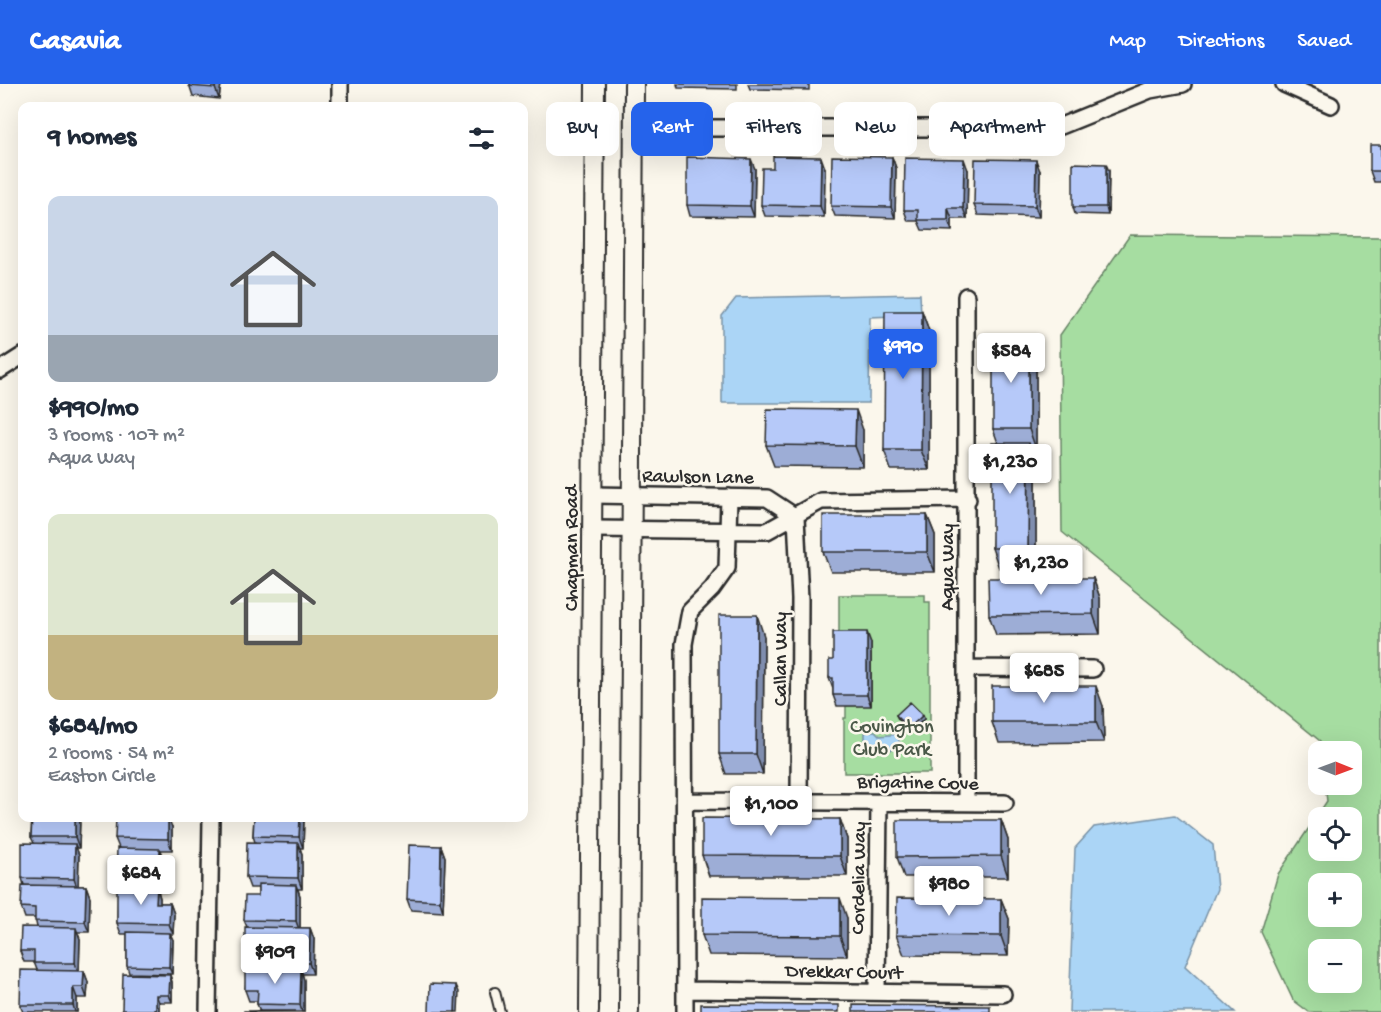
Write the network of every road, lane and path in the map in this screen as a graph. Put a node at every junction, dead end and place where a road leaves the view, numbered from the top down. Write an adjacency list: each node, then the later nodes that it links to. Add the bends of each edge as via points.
1 (340, 84): 6 (street)
2 (595, 84): 14 (street, Chapman Road)
3 (634, 84): 7 (street)
4 (1183, 84): 9 (street, via 1150,90 1061,126)
5 (1284, 84): 8 (street)
6 (339, 102)
7 (634, 102)
8 (1331, 105)
9 (713, 128)
10 (634, 156): 15 (street)
11 (966, 296): 17 (street, Aqua Way)
12 (18, 359): 13 (street)
13 (0, 370)
14 (593, 495): 15 (street, Rawlson Lane); 19 (street, Chapman Road)
15 (631, 495): 16 (street, Rawlson Lane); 21 (street)
16 (729, 497): 18 (street, Rawlson Lane, via 767,498); 20 (street)
17 (968, 499): 18 (street, via 821,501); 22 (street, Aqua Way)
18 (796, 517): 20 (street, via 767,531); 25 (street, Callan Way, via 800,599)
19 (593, 529): 21 (street); 36 (street, Chapman Road)
20 (729, 529): 21 (street); 24 (street, via 727,568 690,611 684,644)
21 (630, 530): 37 (street)
22 (967, 668): 23 (street); 27 (street, Aqua Way)
23 (1093, 669)
24 (686, 801): 25 (street, Brigatine Cove); 30 (street)
25 (799, 801): 26 (street, Brigatine Cove)
26 (879, 802): 27 (street, Brigatine Cove); 31 (street, Cordelia Way)
27 (966, 803): 28 (street, Brigatine Cove)
28 (1005, 803)
29 (211, 822): 34 (street)
30 (686, 990): 31 (street, Drekkar Court); 38 (street)
31 (877, 991): 33 (street, Drekkar Court)
32 (495, 992): 35 (lane)
33 (1003, 994)
34 (208, 1012)
35 (500, 1012)
36 (589, 1012)
37 (629, 1012)
38 (685, 1012)

